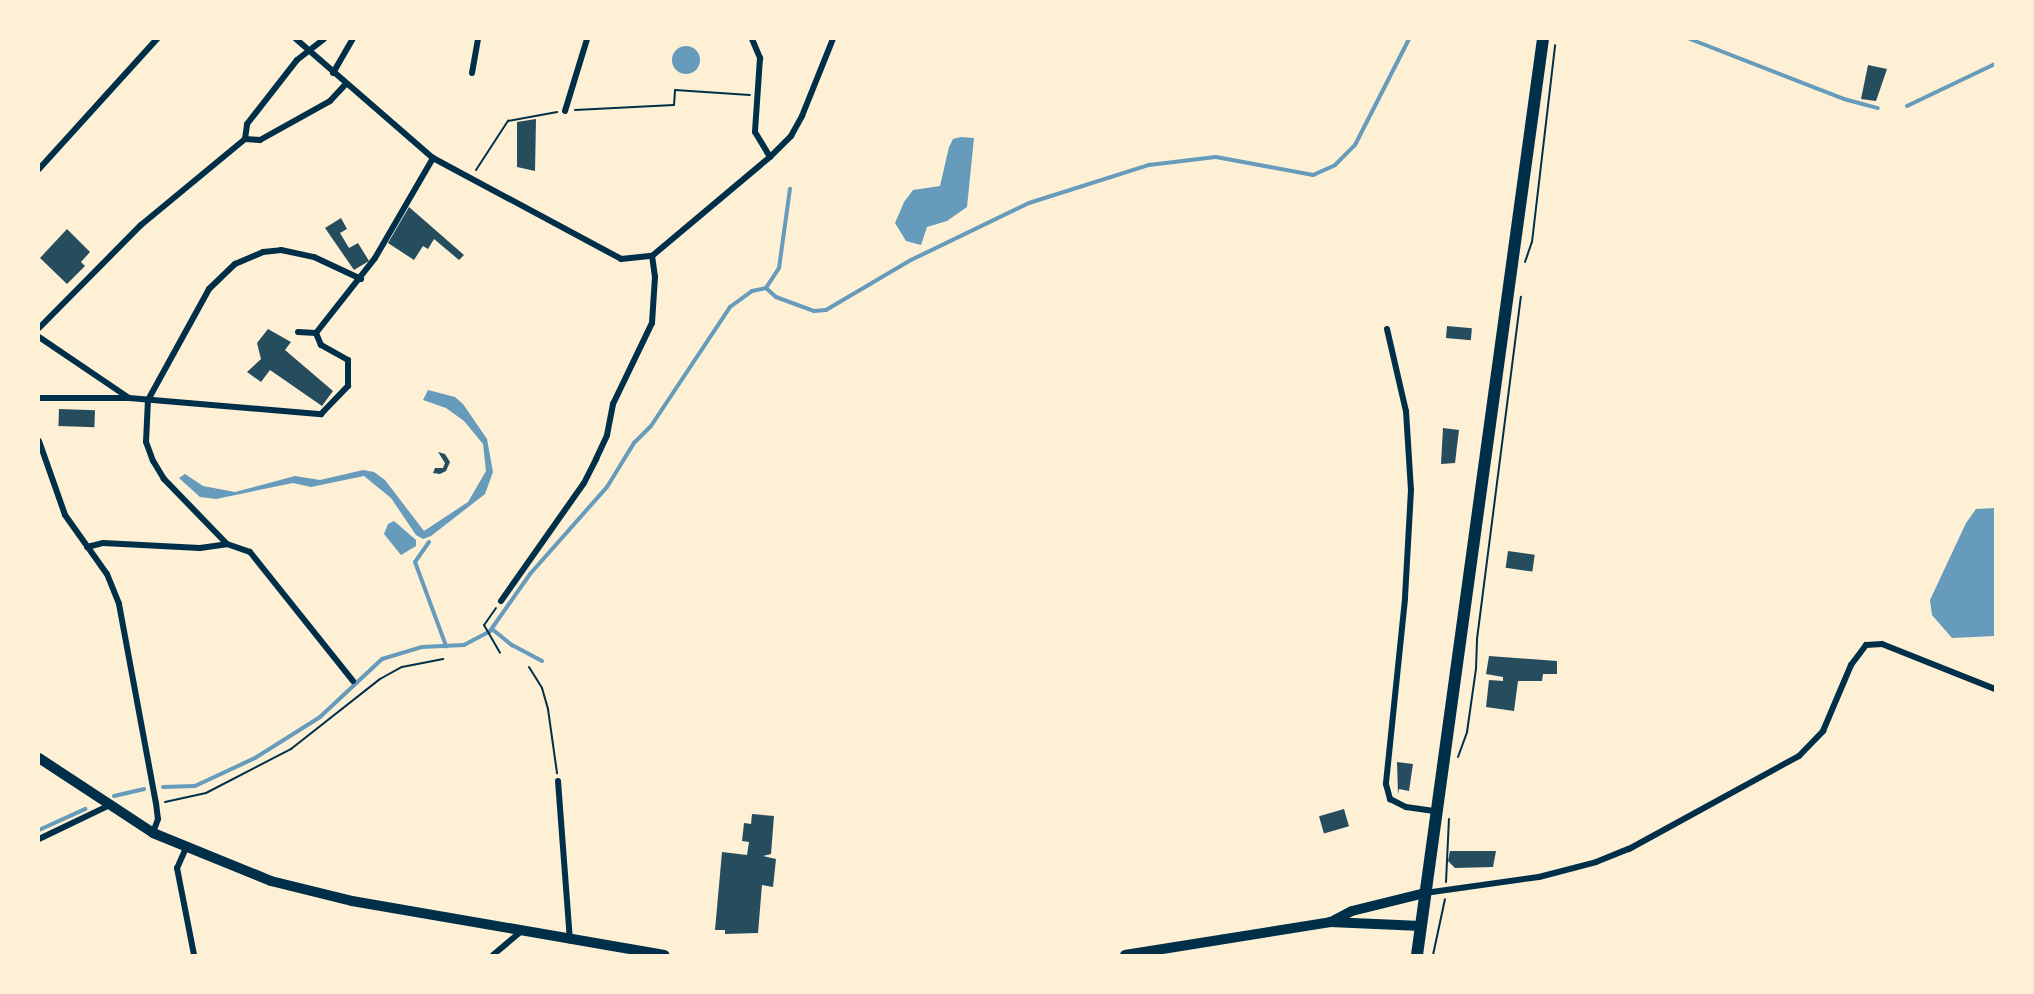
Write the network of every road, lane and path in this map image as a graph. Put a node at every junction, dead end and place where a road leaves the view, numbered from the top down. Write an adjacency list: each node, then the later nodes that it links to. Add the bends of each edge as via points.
1 (157, 39): 20 (street)
2 (296, 39): 11 (street)
3 (324, 39): 11 (street)
4 (353, 39): 12 (street)
5 (478, 39): 13 (street)
6 (587, 39): 16 (street)
7 (752, 39): 15 (street, via 760,58)
8 (833, 39): 18 (street, via 802,116 791,136)
9 (1543, 39): 50 (main road)
10 (1555, 39): 23 (path, via 1556,65 1535,219)
11 (309, 51): 12 (street); 17 (street, via 297,60 247,124)
12 (333, 73): 14 (street)
13 (472, 74)
14 (345, 85): 17 (street, via 330,101 260,140); 19 (street)
15 (757, 96): 16 (path, via 675,90 674,105); 18 (street, via 755,132)
16 (565, 111): 21 (path, via 508,121)
17 (245, 139): 26 (street, via 141,225)
18 (770, 157): 22 (street)
19 (433, 158): 21 (street); 24 (street)
20 (39, 169)
21 (470, 180): 22 (street, via 609,256)
22 (652, 256): 37 (street, via 652,323 613,404 607,435 561,518)
23 (1524, 265)
24 (361, 279): 29 (street); 33 (street, via 314,257 281,250 263,252 235,264 209,289)
25 (1521, 288): 46 (path, via 1522,314 1476,669 1467,732)
26 (39, 328)
27 (1387, 329): 50 (street, via 1406,411 1412,490 1386,784 1390,799 1406,807)
28 (297, 333): 29 (street)
29 (316, 333): 33 (street, via 321,345 348,360 348,387 321,414)
30 (39, 337): 32 (street)
31 (39, 398): 32 (street)
32 (129, 398): 33 (street)
33 (148, 400): 35 (street, via 146,442 153,461 164,479)
34 (39, 441): 36 (street, via 65,515)
35 (227, 544): 36 (street, via 200,548 104,543); 41 (street, via 250,552 273,577)
36 (87, 547): 48 (street, via 107,574 119,604)
37 (501, 601): 38 (path, via 484,625)
38 (500, 653)
39 (443, 660): 44 (path, via 402,667)
40 (529, 668): 47 (path, via 542,688 548,709)
41 (353, 681)
42 (359, 689): 44 (path)
43 (1995, 689): 55 (street, via 1881,644 1866,645 1851,665 1823,731 1799,756 1629,849 1596,862 1539,878)
44 (363, 693): 48 (path, via 325,726 251,772 206,793)
45 (39, 758): 49 (main road)
46 (1455, 764)
47 (558, 781): 60 (street)
48 (156, 803): 52 (street, via 158,819)
49 (108, 806): 52 (main road); 53 (street)
50 (1436, 811): 56 (main road)
51 (1449, 813): 55 (path)
52 (153, 833): 54 (main road)
53 (39, 839)
54 (186, 848): 59 (main road, via 303,890); 61 (street, via 177,868)
55 (1446, 890): 56 (street); 66 (path)
56 (1425, 893): 57 (main road, via 1352,911); 58 (main road)
57 (1330, 922): 58 (main road); 64 (main road)
58 (1421, 926): 65 (main road)
59 (520, 932): 60 (main road); 62 (street)
60 (570, 941): 63 (main road)
61 (194, 955)
62 (493, 955)
63 (664, 955)
64 (1125, 955)
65 (1417, 955)
66 (1433, 955)

